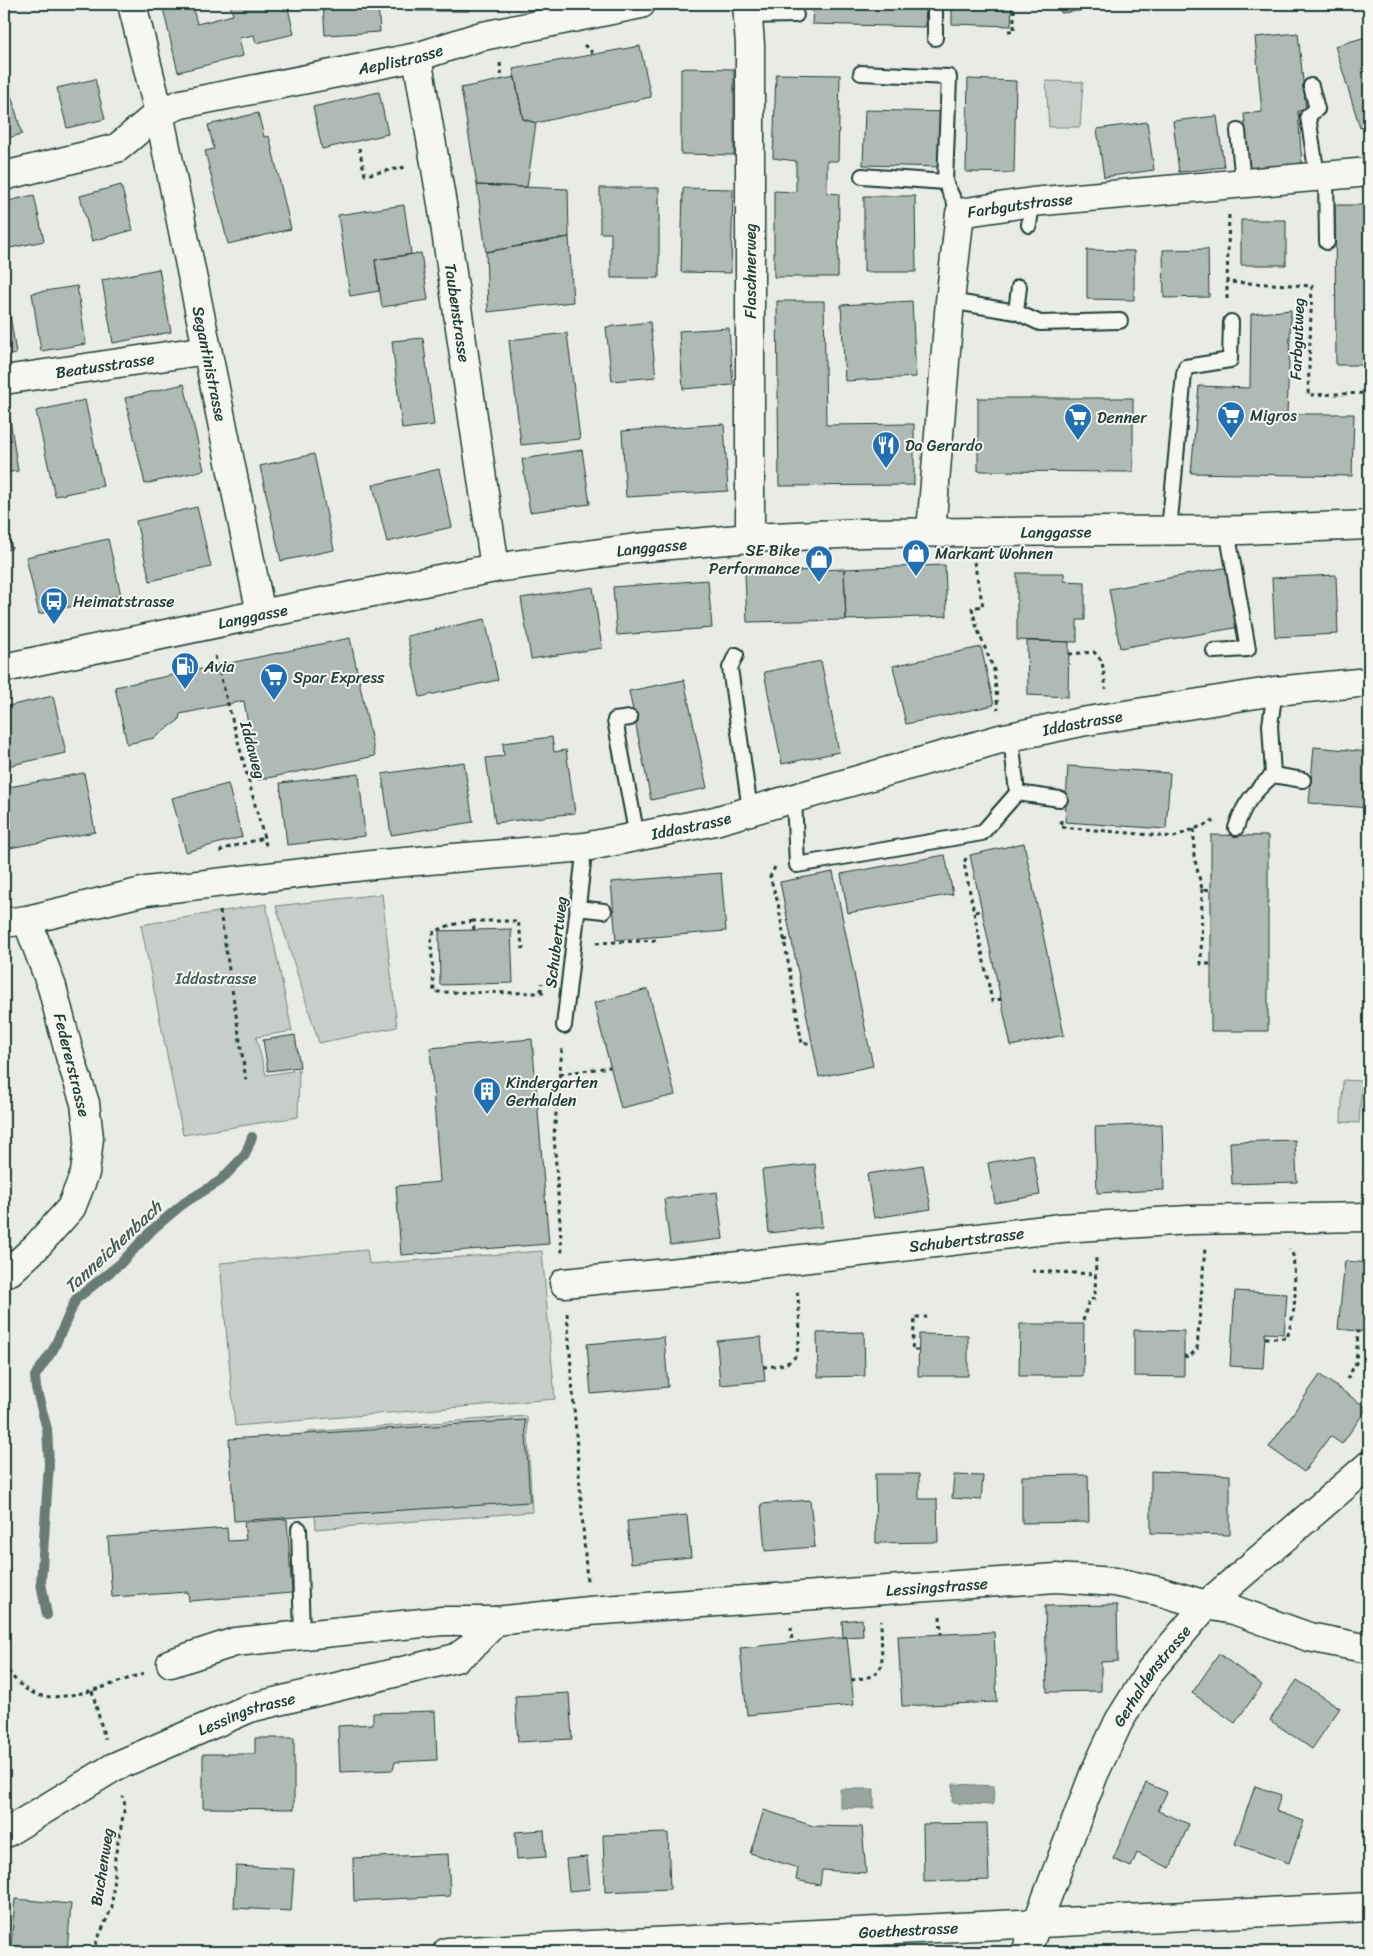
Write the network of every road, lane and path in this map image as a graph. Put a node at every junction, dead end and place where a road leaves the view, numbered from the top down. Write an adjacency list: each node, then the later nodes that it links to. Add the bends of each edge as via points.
1 (132, 4): 16 (street, Segantinistrasse)
2 (641, 4): 11 (street, Aeplistrasse, via 478,37)
3 (935, 4): 8 (lane)
4 (1014, 4): 7 (path, via 1014,31)
5 (747, 10): 6 (lane); 41 (street, Flaschnerweg, via 750,45)
6 (796, 15)
7 (1008, 31)
8 (935, 38)
9 (586, 48): 10 (path)
10 (595, 55)
11 (417, 57): 16 (street, Aeplistrasse, via 181,104); 42 (street, Taubenstrasse, via 442,204)
12 (501, 68): 14 (path)
13 (861, 73): 24 (lane, via 949,77)
14 (502, 80)
15 (1311, 86): 23 (lane, via 1317,109 1308,116)
16 (159, 113): 21 (street, via 117,148); 33 (street, Segantinistrasse)
17 (1238, 131): 25 (lane)
18 (359, 148): 19 (path, via 365,175)
19 (412, 166)
20 (1369, 172): 23 (street, Farbgutstrasse)
21 (4, 176)
22 (862, 176): 24 (lane)
23 (1321, 176): 25 (street, Farbgutstrasse); 27 (lane)
24 (945, 182): 26 (lane)
25 (1237, 183): 26 (street, Farbgutstrasse, via 1030,214); 35 (path, Farbgutweg, via 1227,282 1312,286 1308,395)
26 (960, 212): 29 (street, Farbgutstrasse)
27 (1327, 242)
28 (1019, 287): 30 (lane)
29 (950, 301): 30 (lane); 39 (street, Farbgutstrasse)
30 (1016, 312): 31 (lane, via 1040,323)
31 (1120, 321)
32 (1231, 322): 37 (lane, via 1230,360 1186,367)
33 (206, 350): 34 (street, Beatusstrasse); 43 (street, Segantinistrasse)
34 (4, 380)
35 (1369, 393)
36 (1369, 525): 38 (street, Langgasse)
37 (1169, 530): 38 (street, Langgasse); 40 (street, Langgasse)
38 (1227, 530): 44 (lane, via 1248,650)
39 (931, 531): 40 (street, Langgasse); 41 (street, Langgasse)
40 (967, 531): 53 (path, via 982,606 972,608 994,670)
41 (750, 538): 42 (street, Langgasse, via 636,548)
42 (495, 568): 43 (street, Langgasse)
43 (261, 614): 48 (street, Langgasse)
44 (1214, 651)
45 (1069, 654): 51 (path, via 1094,652 1102,661)
46 (736, 655): 59 (lane, via 730,668)
47 (215, 656): 66 (path, Iddaweg)
48 (4, 668)
49 (1369, 682): 50 (street, Iddastrasse)
50 (1275, 690): 53 (street, Iddastrasse, via 1081,722); 54 (lane, via 1270,725)
51 (1107, 693)
52 (630, 718): 65 (lane, via 615,720)
53 (1005, 726): 56 (lane); 57 (street, Iddastrasse)
54 (1273, 774): 55 (lane); 60 (lane, via 1250,797)
55 (1303, 780)
56 (1018, 793): 58 (lane); 64 (lane)
57 (794, 798): 59 (street, Iddastrasse); 68 (lane)
58 (1060, 799)
59 (750, 810): 65 (street, Iddastrasse, via 715,821)
60 (1241, 812): 62 (lane); 63 (path)
61 (1061, 827): 63 (path, via 1174,837)
62 (1236, 828)
63 (1194, 829): 69 (path, via 1194,856)
64 (982, 833): 68 (lane); 75 (path, via 968,850 964,863)
65 (637, 837): 77 (street, Iddastrasse, via 585,847 390,863 146,891)
66 (267, 850)
67 (583, 862): 72 (lane, Schubertweg)
68 (796, 865): 82 (path, via 779,864 772,869 770,877)
69 (1202, 889): 70 (path); 84 (path, via 1201,964)
70 (1211, 890)
71 (219, 903): 93 (path)
72 (577, 908): 73 (lane); 79 (lane, Schubertweg)
73 (604, 911)
74 (982, 911): 75 (path)
75 (974, 912): 88 (path, via 992,1001)
76 (473, 921): 78 (path); 83 (path, via 518,921); 86 (path, via 434,932 431,941 434,992)
77 (16, 922): 100 (street, Federerstrasse, via 52,987 85,1103 89,1138 85,1173 71,1208 36,1247)
78 (474, 930)
79 (573, 939): 81 (path, via 600,943); 87 (lane, Schubertweg)
80 (791, 939): 82 (path)
81 (660, 940)
82 (784, 940): 90 (path, via 802,1044)
83 (523, 949)
84 (1211, 964)
85 (542, 983): 86 (path)
86 (541, 993): 87 (path)
87 (567, 994): 89 (lane, Schubertweg)
88 (1001, 999)
89 (564, 1026)
90 (812, 1042)
91 (610, 1067): 92 (path)
92 (560, 1074)
93 (246, 1080)
94 (1369, 1217): 95 (street, Schubertstrasse)
95 (1207, 1220): 96 (street, Schubertstrasse); 108 (path, via 1197,1349 1189,1357)
96 (1097, 1227): 98 (street, Schubertstrasse); 101 (path)
97 (1283, 1242): 106 (path, via 1293,1255 1297,1297 1287,1338)
98 (795, 1260): 102 (street, Schubertstrasse); 109 (path, via 799,1305 797,1352 786,1363)
99 (1032, 1270): 101 (path)
100 (4, 1273)
101 (1095, 1274): 104 (path, via 1095,1298 1089,1300)
102 (564, 1282)
103 (927, 1317): 107 (path, via 915,1317 912,1350)
104 (1083, 1321)
105 (1358, 1331): 110 (path, via 1356,1363)
106 (1265, 1338)
107 (918, 1350)
108 (1184, 1356)
109 (764, 1367)
110 (1347, 1379)
111 (1369, 1465): 116 (street, Gerhaldenstrasse)
112 (582, 1503): 114 (path)
113 (299, 1529): 119 (lane)
114 (587, 1585)
115 (878, 1590): 116 (street, Lessingstrasse, via 1056,1578 1115,1582); 118 (street, Lessingstrasse); 124 (path, via 882,1665 870,1678)
116 (1206, 1605): 121 (street, Lessingstrasse, via 1234,1610 1309,1638); 130 (street, Gerhaldenstrasse, via 1151,1670 1119,1721 1094,1774)
117 (791, 1618): 120 (path)
118 (496, 1621): 119 (street, Lessingstrasse, via 442,1622); 128 (street, Lessingstrasse, via 456,1658 250,1708 114,1767)
119 (302, 1635): 123 (street, Lessingstrasse, via 235,1642)
120 (792, 1642)
121 (1369, 1649)
122 (4, 1664): 125 (path, via 12,1678 34,1694 62,1696)
123 (171, 1664): 125 (path)
124 (851, 1680)
125 (92, 1691): 126 (path)
126 (106, 1743)
127 (122, 1791): 131 (path, Buchenweg, via 125,1806 115,1857 112,1907)
128 (4, 1834)
129 (1369, 1907): 130 (street, Goethestrasse)
130 (1037, 1923): 132 (street, Goethestrasse); 133 (street, Gerhaldenstrasse)
131 (92, 1952)
132 (448, 1952)
133 (1026, 1952)

